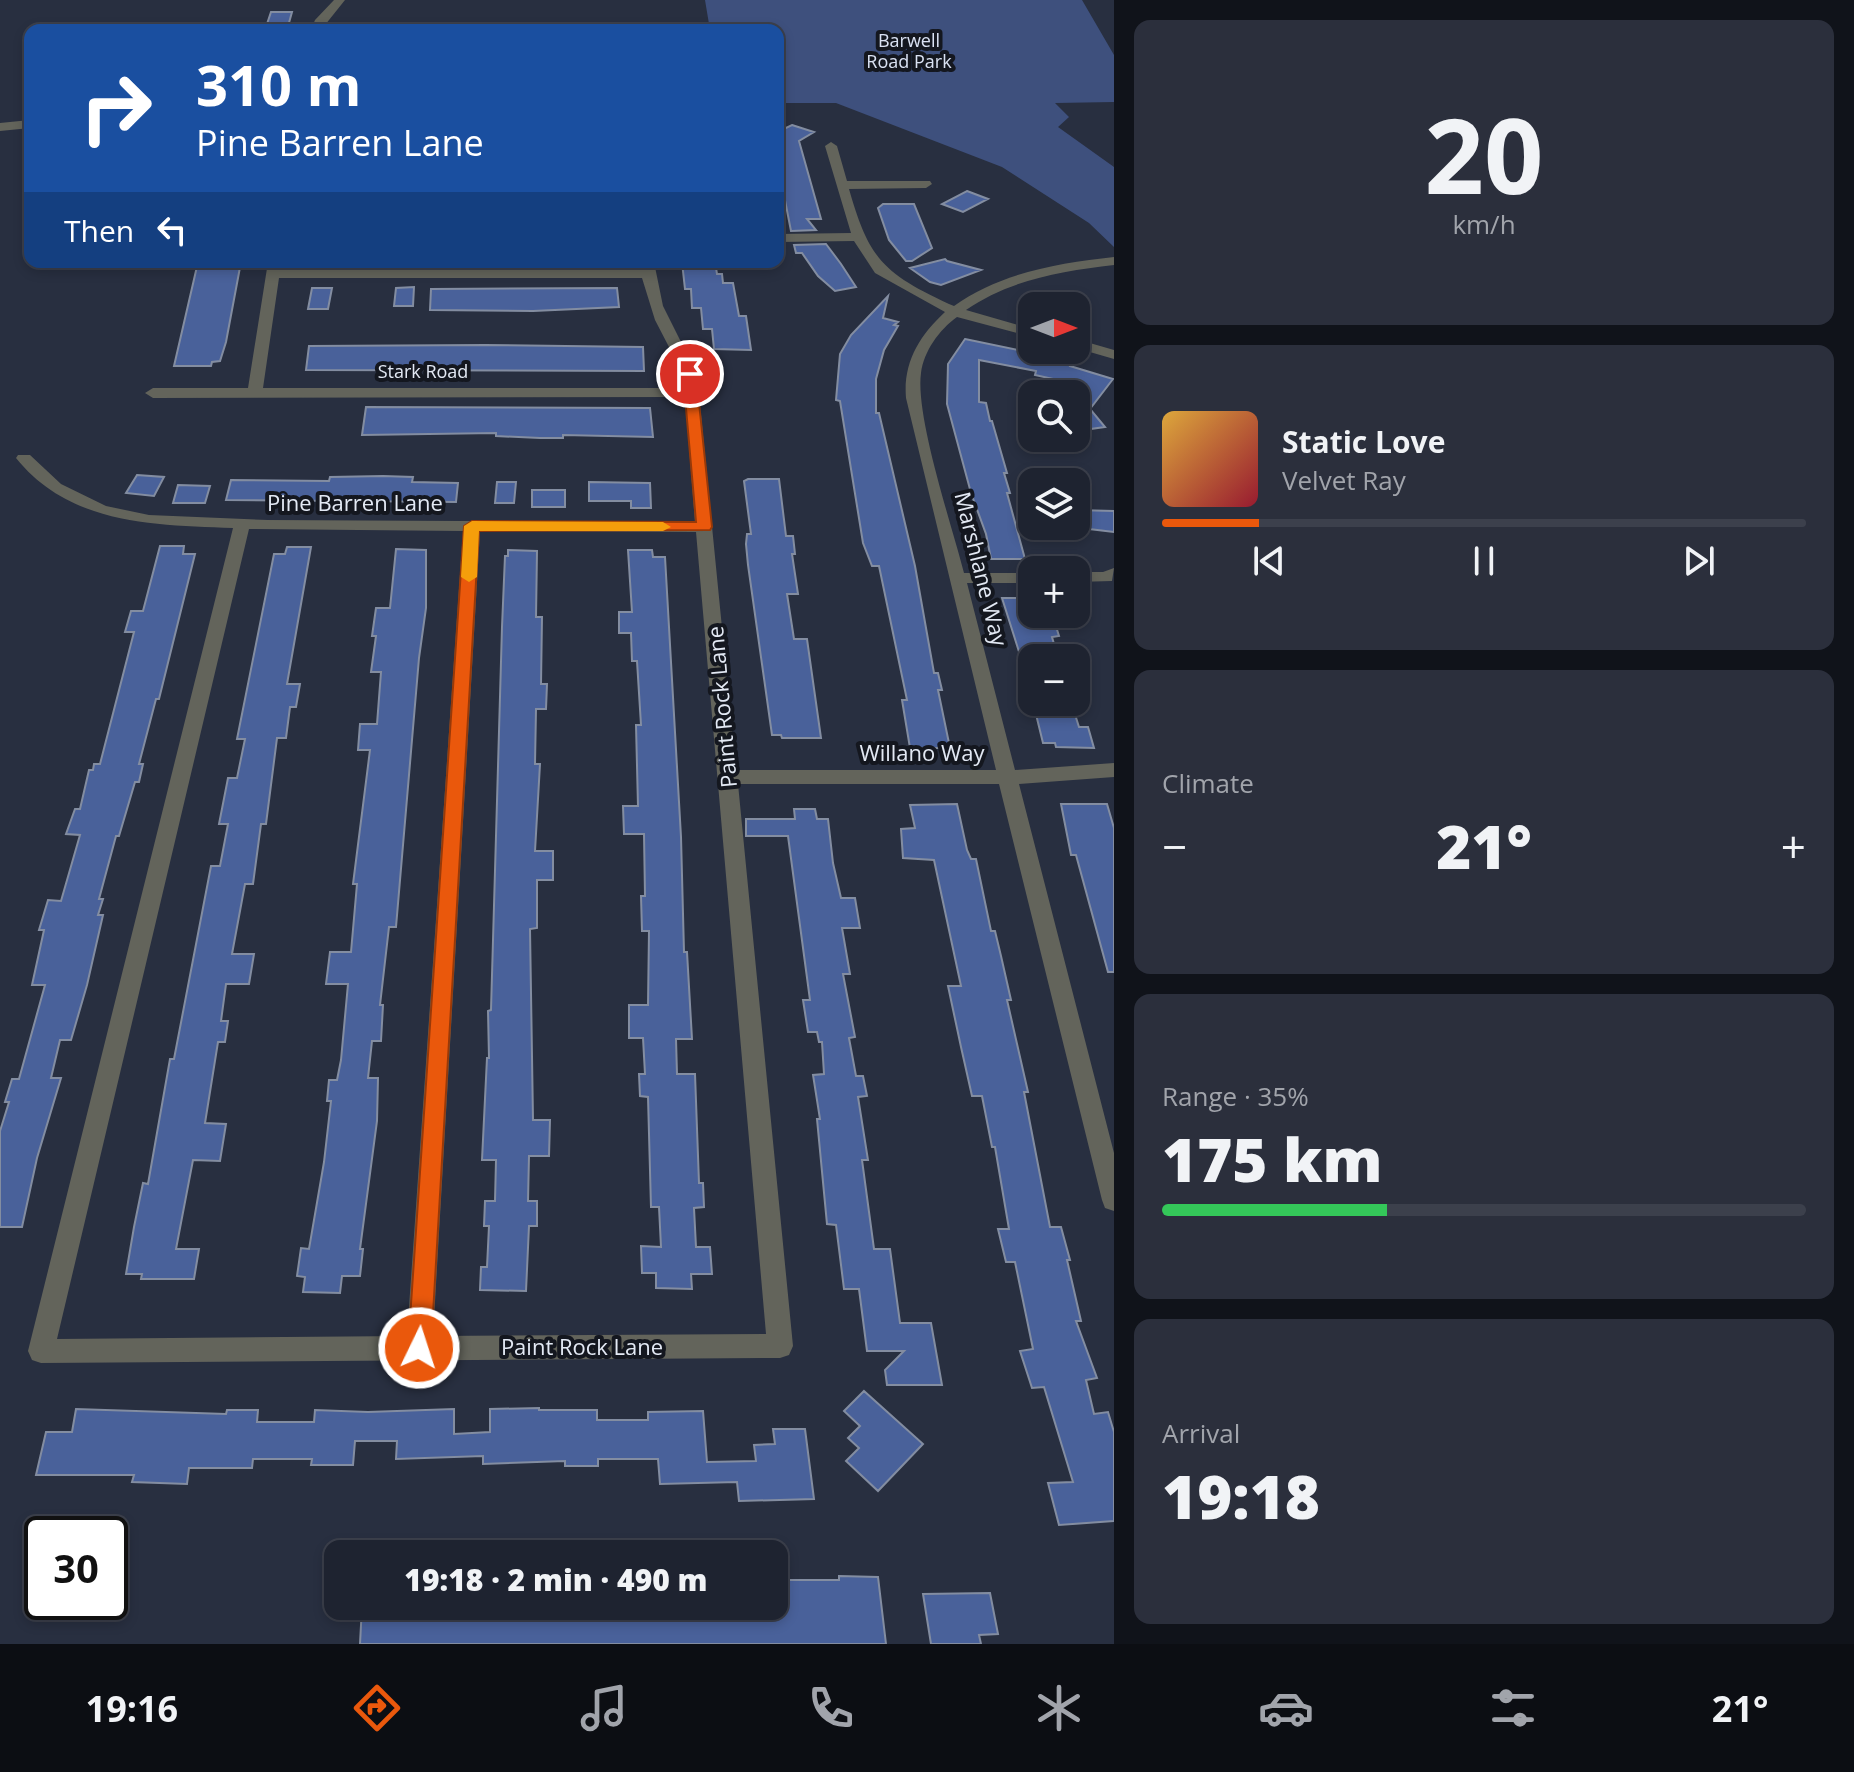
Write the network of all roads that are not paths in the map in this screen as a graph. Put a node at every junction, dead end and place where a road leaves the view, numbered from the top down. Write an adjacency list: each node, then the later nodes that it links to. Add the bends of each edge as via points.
1 (340, 0): 2 (street)
2 (318, 24)
3 (24, 125): 4 (street)
4 (0, 127)
5 (831, 146): 7 (street)
6 (926, 184): 7 (street)
7 (842, 185): 8 (street)
8 (858, 237): 9 (street); 13 (street, via 874,265 922,299)
9 (784, 238)
10 (1114, 261): 13 (street, Marshlane Way, via 1009,282)
11 (274, 268): 12 (street); 17 (street)
12 (648, 268): 18 (street, Paint Rock Lane, via 661,319 690,374)
13 (951, 312): 14 (street); 26 (street, Marshlane Way, via 930,335 916,362 912,385)
14 (1018, 329)
15 (1090, 347): 16 (street)
16 (1114, 355)
17 (255, 392): 18 (street, Stark Road); 19 (street, Stark Road)
18 (692, 392): 23 (street, Paint Rock Lane)
19 (153, 393)
20 (24, 458): 21 (street, Pine Barren Lane, via 55,487 101,510 149,520)
21 (242, 525): 22 (street, Pine Barren Lane); 32 (street, Paint Rock Lane, via 41,1351)
22 (472, 526): 23 (street, Pine Barren Lane); 32 (street)
23 (704, 527): 29 (street, Paint Rock Lane)
24 (1114, 573): 25 (street)
25 (1090, 577)
26 (958, 578): 27 (street); 30 (street, Marshlane Way)
27 (1018, 578)
28 (1114, 770): 30 (street, Willano Way)
29 (729, 777): 30 (street, Willano Way); 32 (street, Paint Rock Lane, via 780,1346)
30 (1010, 777): 31 (street, Marshlane Way)
31 (1114, 1200)
32 (419, 1348)

